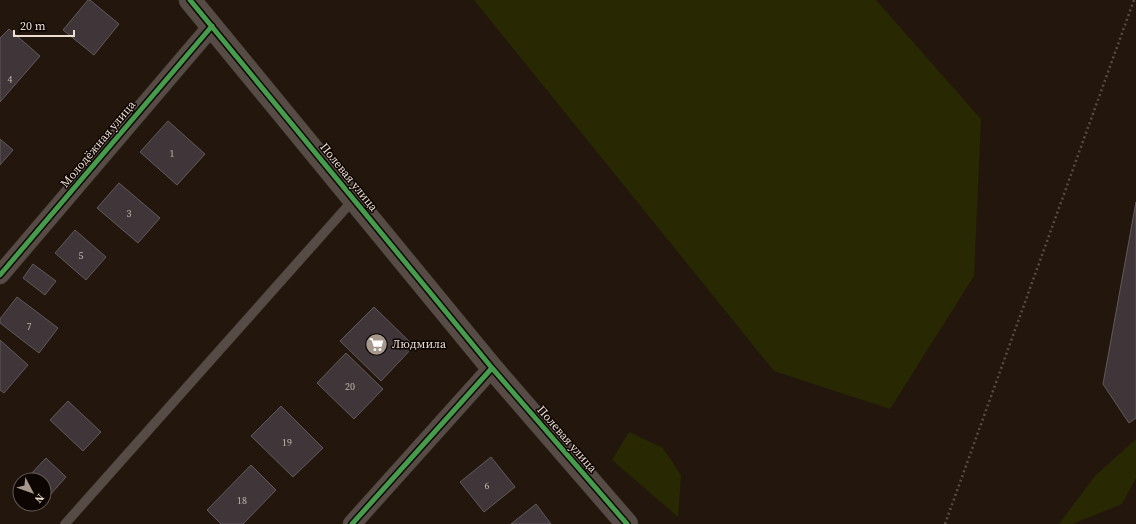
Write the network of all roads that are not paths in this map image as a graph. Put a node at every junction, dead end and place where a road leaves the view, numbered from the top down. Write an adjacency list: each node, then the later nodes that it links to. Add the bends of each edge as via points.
1 (190, 0): 2 (street, Полевая улица)
2 (212, 26): 3 (street, Полевая улица); 4 (street, Молодёжная улица)
3 (354, 199): 5 (street, Полевая улица); 6 (lane)
4 (0, 275)
5 (492, 368): 7 (street); 8 (street, Полевая улица)
6 (65, 524)
7 (352, 524)
8 (627, 524)

